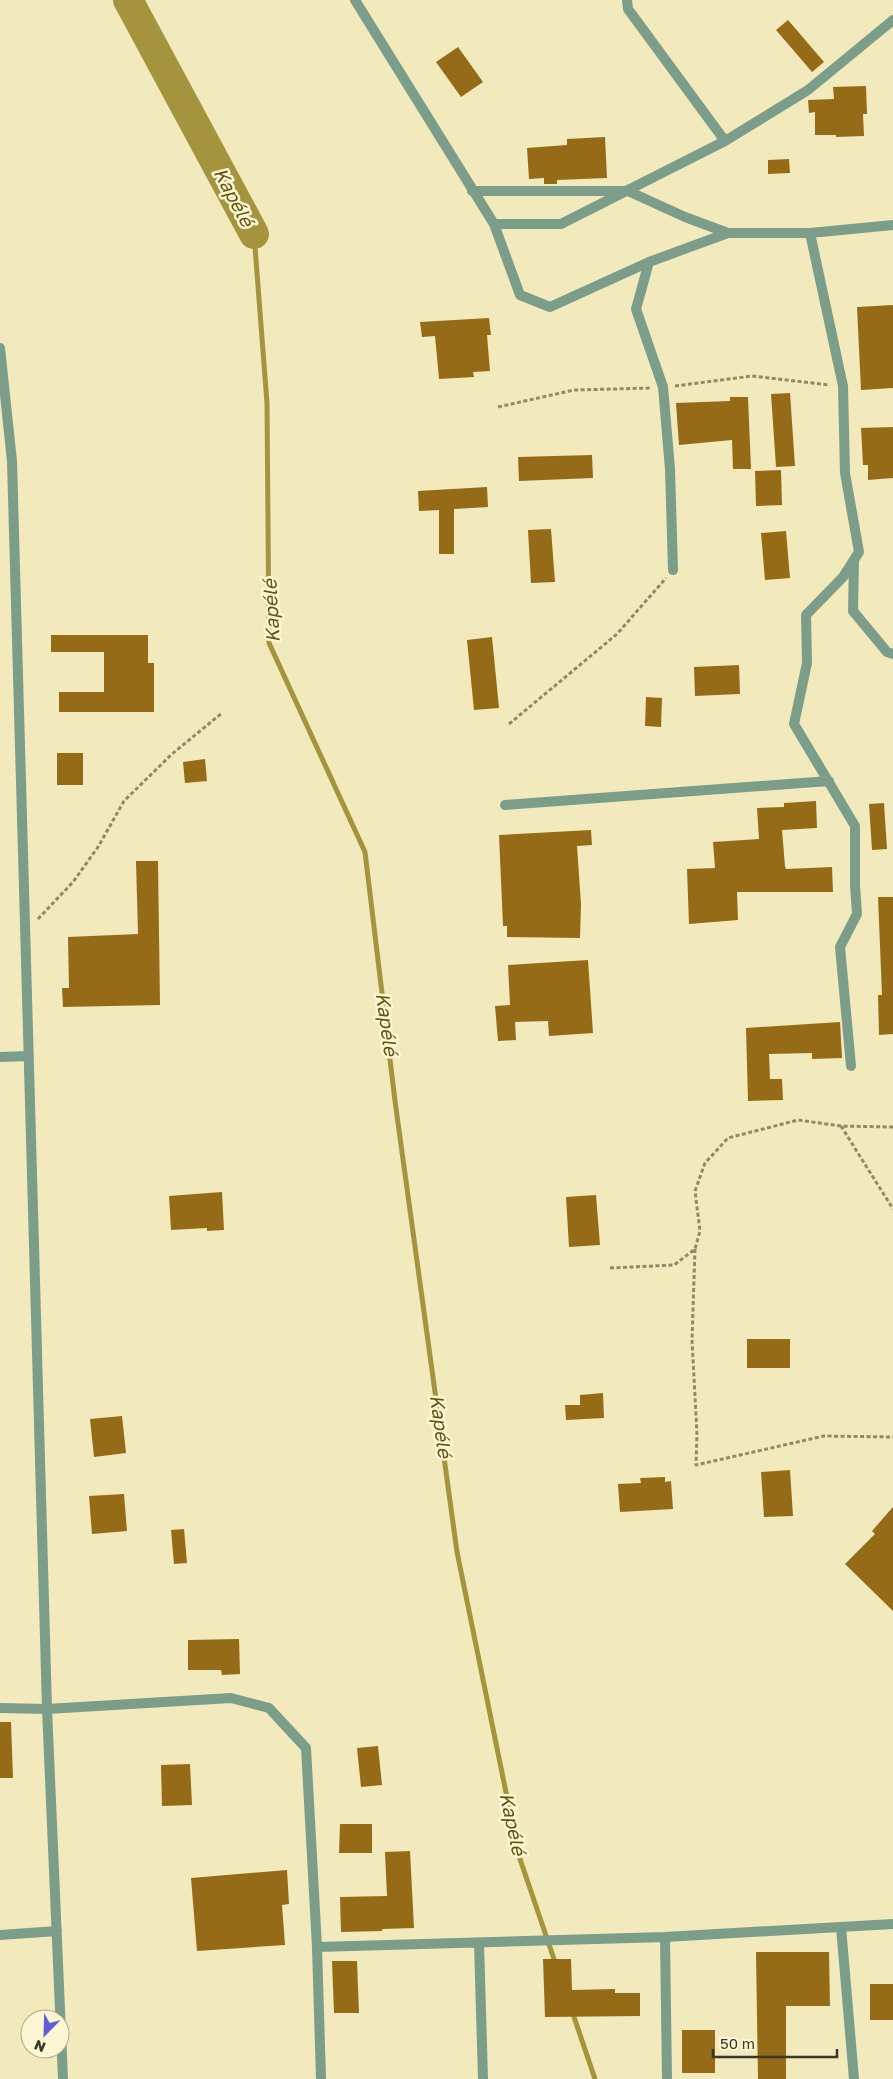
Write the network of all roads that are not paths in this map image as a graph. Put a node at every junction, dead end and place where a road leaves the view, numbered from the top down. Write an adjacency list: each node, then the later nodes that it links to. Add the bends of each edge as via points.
1 (355, 0): 5 (street)
2 (627, 0): 4 (street, via 628,9)
3 (893, 20): 4 (street, via 808,90)
4 (725, 141): 6 (street)
5 (472, 190): 6 (street); 7 (street)
6 (628, 190): 7 (street, via 561,224); 9 (street)
7 (494, 224): 11 (street, via 520,295 550,307)
8 (893, 225): 10 (street)
9 (728, 233): 10 (street); 11 (street)
10 (810, 233): 13 (street, via 843,386 845,473 859,552)
11 (649, 262): 14 (street, via 636,309 663,387)
12 (0, 348): 18 (street, via 12,461)
13 (854, 560): 15 (street, via 853,611 887,652); 16 (street, via 843,578 806,615 807,663 794,724)
14 (673, 570)
15 (893, 654)
16 (829, 780): 17 (street); 20 (street, via 855,826 857,914 840,947)
17 (505, 805)
18 (29, 1056): 19 (street); 22 (street)
19 (0, 1057)
20 (851, 1066)
21 (0, 1708): 22 (street)
22 (47, 1709): 25 (street); 29 (street, via 231,1698 270,1708 306,1748)
23 (893, 1924): 24 (street)
24 (841, 1927): 27 (street); 34 (street)
25 (57, 1931): 26 (street); 30 (street)
26 (0, 1935)
27 (665, 1937): 28 (street); 33 (street)
28 (479, 1943): 29 (street); 32 (street)
29 (317, 1947): 31 (street)
30 (63, 2079)
31 (321, 2079)
32 (483, 2079)
33 (667, 2079)
34 (854, 2079)

